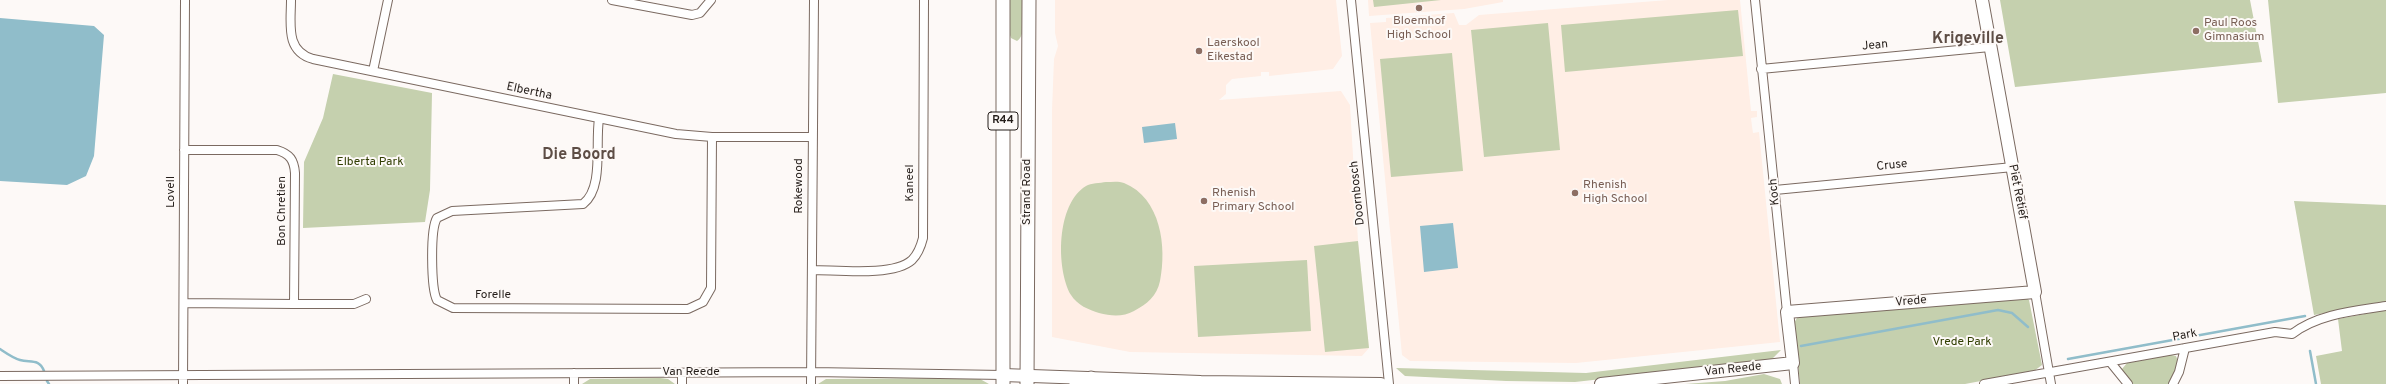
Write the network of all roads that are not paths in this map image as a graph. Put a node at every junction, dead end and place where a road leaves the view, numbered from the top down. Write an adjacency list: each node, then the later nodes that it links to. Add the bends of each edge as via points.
1 (185, 0): 19 (street, Lovell)
2 (291, 0): 15 (street, Elbertha, via 290,35 292,43 300,53 313,59)
3 (388, 0): 15 (street)
4 (612, 0): 5 (street, via 692,15 700,13)
5 (711, 0)
6 (814, 0): 18 (street, Rokewood)
7 (924, 0): 22 (street, Kaneel, via 923,238 919,251 906,264 890,270)
8 (1003, 0): 39 (main road, Strand Road / R44)
9 (1029, 0): 40 (main road, Strand Road / R44)
10 (1351, 0): 49 (street, Doornbosch)
11 (1755, 0): 14 (street, Koch)
12 (1982, 0): 13 (street, Piet Retief)
13 (1990, 47): 14 (street, Jean); 20 (street, Piet Retief)
14 (1761, 69): 21 (street, Koch)
15 (373, 71): 16 (street, Elbertha)
16 (599, 118): 17 (street, Elbertha, via 676,134); 17 (street, Forelle, via 596,184 590,199 583,204 452,211 437,218 434,228 433,290 437,300 453,308 688,310 703,302 711,288)
17 (712, 137): 18 (street, Elbertha)
18 (813, 137): 22 (street, Rokewood)
19 (184, 150): 25 (street, Lovell); 26 (street, Bon Chretien, via 277,150 290,156 295,173)
20 (2013, 167): 21 (street, Cruse); 23 (street, Piet Retief)
21 (1775, 190): 28 (street, Koch)
22 (812, 270): 32 (street, Rokewood)
23 (2035, 292): 28 (street, Vrede); 34 (street, Piet Retief)
24 (366, 299): 26 (street, via 354,304)
25 (185, 303): 26 (street); 36 (street, Lovell)
26 (294, 304)
27 (2386, 306): 29 (street, Park, via 2332,316 2304,325 2292,334 2275,332)
28 (1787, 312): 30 (street, Koch)
29 (2185, 348): 31 (street, Park); 55 (street)
30 (1793, 363): 50 (street, Van Reede); 51 (street, Koch)
31 (2111, 363): 34 (street, Park); 54 (street)
32 (812, 372): 33 (street, Van Reede); 39 (street, Van Reede); 46 (street, Rokewood)
33 (682, 373): 35 (street, Van Reede); 45 (street)
34 (2048, 373): 52 (street, Park); 53 (street, Piet Retief)
35 (574, 374): 36 (street, Van Reede); 44 (street)
36 (183, 375): 37 (street, Van Reede); 43 (street, Lovell)
37 (0, 376)
38 (1091, 378): 40 (street, Van Reede); 41 (street, Van Reede); 47 (main road)
39 (1003, 379): 40 (street, Van Reede)
40 (1027, 380)
41 (1124, 382): 42 (street, Van Reede)
42 (1149, 382): 48 (street, Van Reede)
43 (183, 384)
44 (574, 384)
45 (682, 384)
46 (811, 384)
47 (1076, 384)
48 (1381, 384)
49 (1389, 384)
50 (1601, 384)
51 (1795, 384)
52 (1984, 384)
53 (2050, 384)
54 (2128, 384)
55 (2173, 384)

